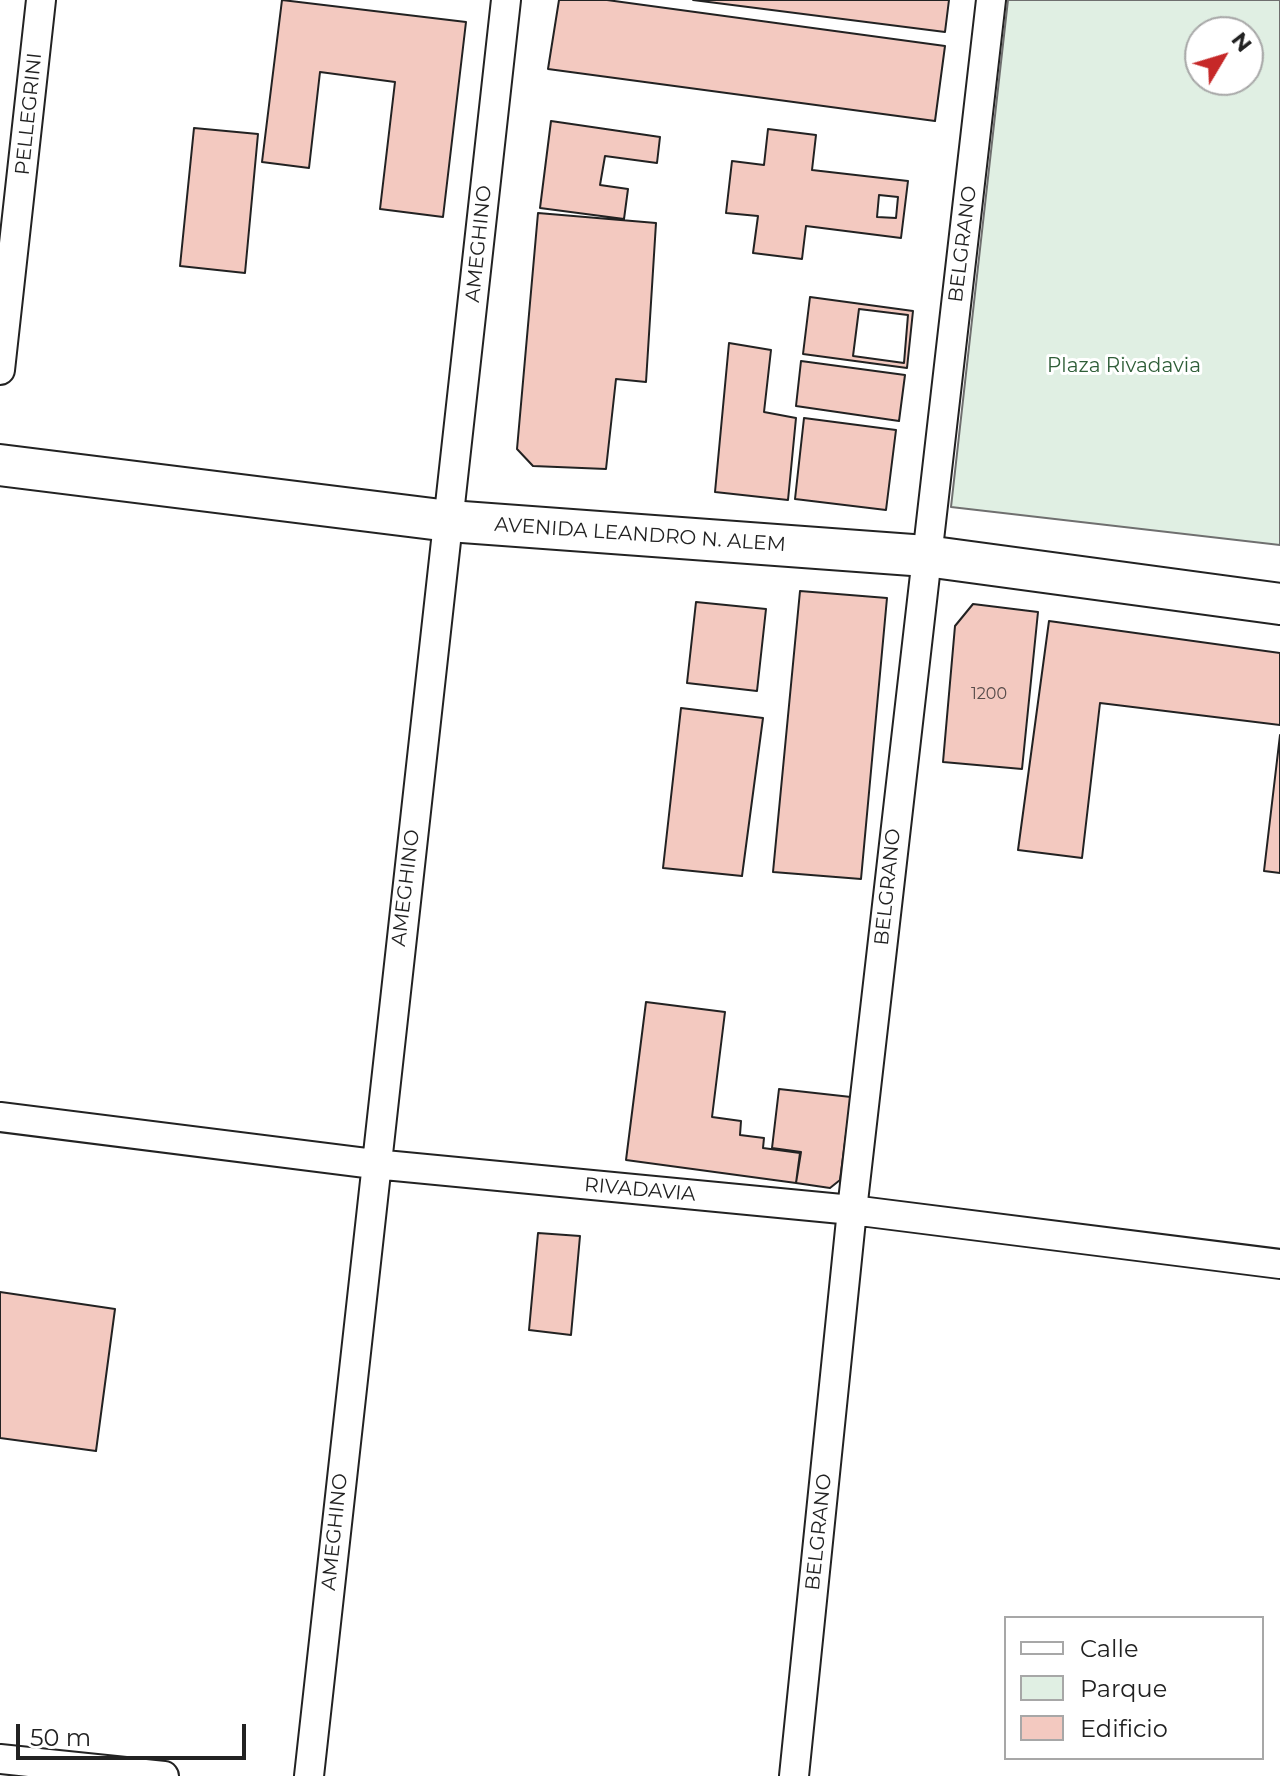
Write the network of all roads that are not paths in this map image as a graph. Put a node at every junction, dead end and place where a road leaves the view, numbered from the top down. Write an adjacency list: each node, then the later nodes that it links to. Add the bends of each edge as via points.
1 (41, 0): 4 (street, PELLEGRINI)
2 (506, 0): 6 (street, AMEGHINO)
3 (991, 0): 7 (street, BELGRANO)
4 (0, 370)
5 (0, 465): 6 (main road, AVENIDA LEANDRO N. ALEM)
6 (449, 521): 7 (main road, AVENIDA LEANDRO N. ALEM); 10 (street, AMEGHINO)
7 (926, 556): 8 (main road, AVENIDA LEANDRO N. ALEM); 11 (street, BELGRANO)
8 (1280, 604)
9 (0, 1117): 10 (street, RIVADAVIA)
10 (374, 1164): 11 (street, RIVADAVIA); 15 (street, AMEGHINO)
11 (852, 1210): 12 (street, RIVADAVIA); 16 (street, BELGRANO)
12 (1280, 1264)
13 (0, 1759): 14 (street)
14 (164, 1776)
15 (309, 1776)
16 (794, 1776)

